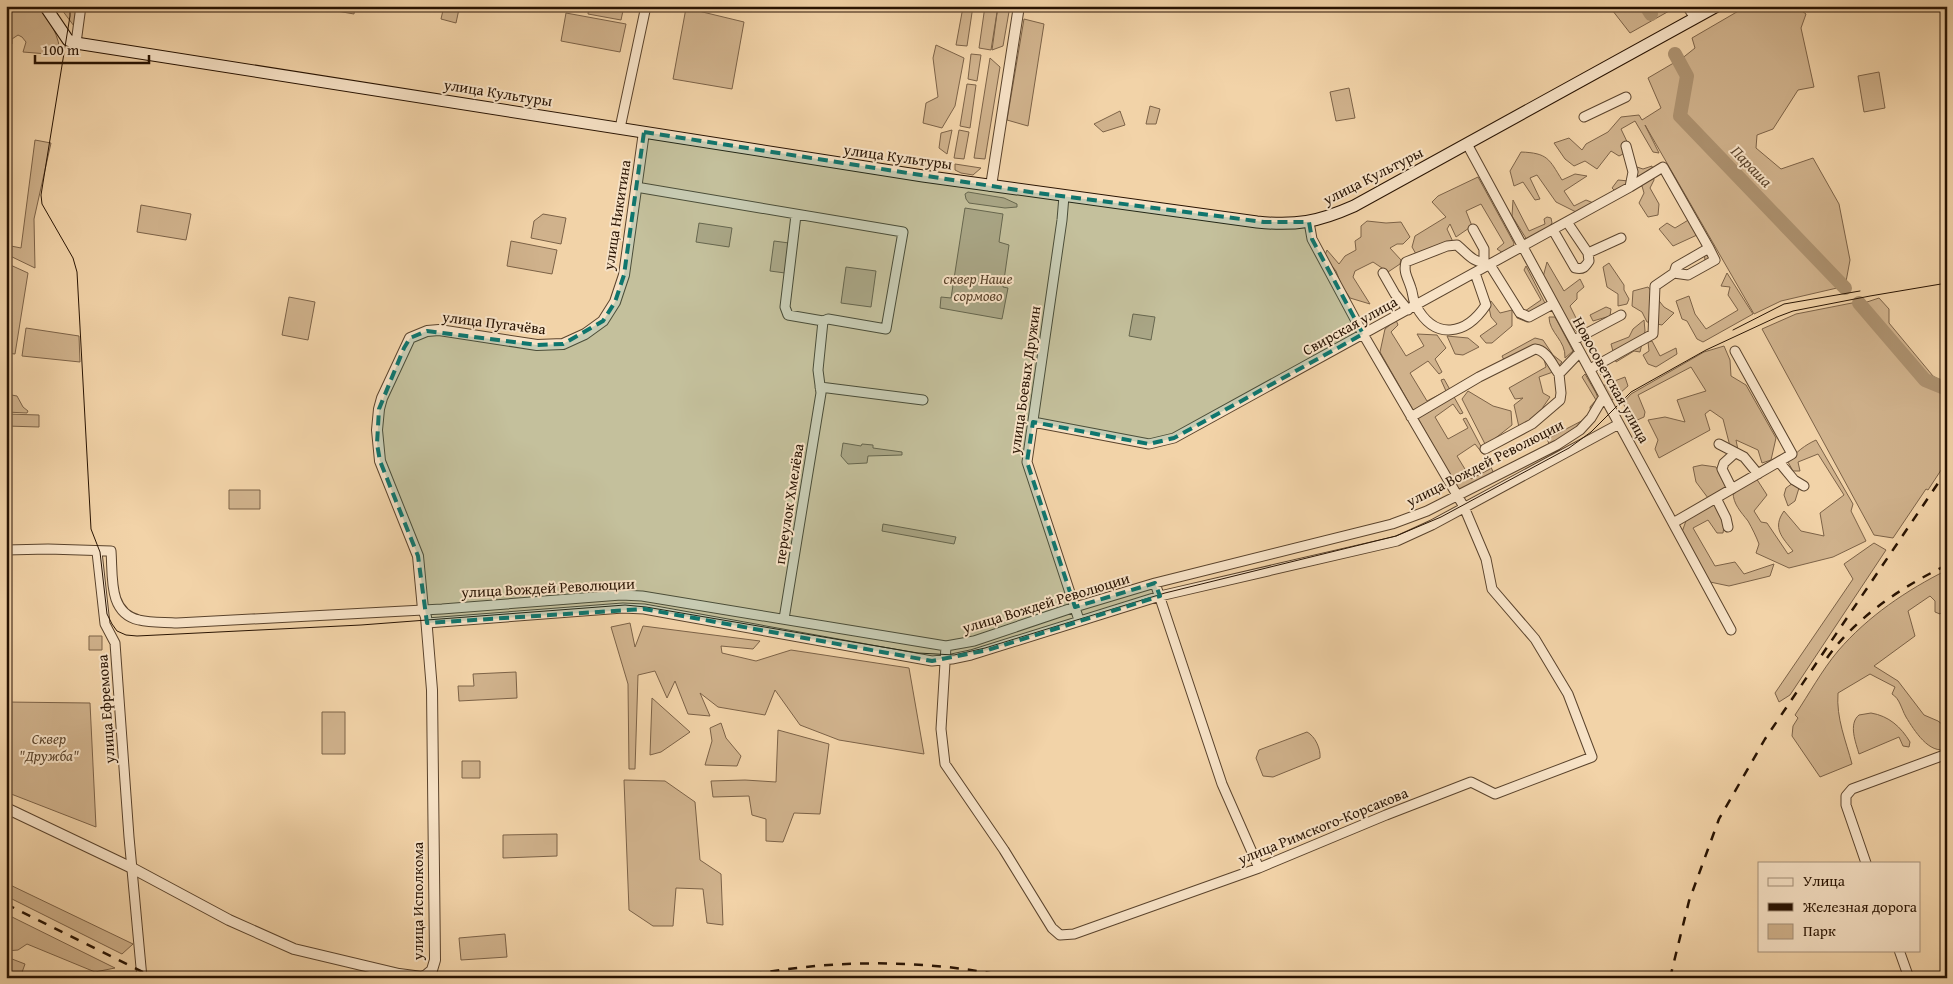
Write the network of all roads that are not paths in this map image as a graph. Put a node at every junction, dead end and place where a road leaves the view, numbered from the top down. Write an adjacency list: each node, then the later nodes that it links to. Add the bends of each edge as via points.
1 (45, 6): 8 (main road, via 68,40)
2 (81, 6): 8 (street)
3 (646, 6): 11 (street)
4 (1019, 6): 15 (street)
5 (1687, 6): 7 (street)
6 (1716, 6): 7 (main road, улица Культуры)
7 (1696, 18): 13 (main road, улица Культуры)
8 (76, 43): 11 (main road, улица Культуры)
9 (1626, 97): 10 (street)
10 (1584, 117)
11 (620, 128): 12 (main road, улица Культуры)
12 (644, 132): 15 (main road, улица Культуры); 16 (street, улица Никитина)
13 (1467, 144): 20 (main road, улица Культуры, via 1354,206); 25 (street, Новосоветская улица)
14 (1626, 146): 17 (street, via 1633,172)
15 (991, 186): 18 (main road, улица Культуры)
16 (636, 187): 19 (street); 30 (street, улица Никитина, via 624,275)
17 (1630, 187): 21 (street, Свирская улица); 39 (street, Свирская улица, via 1664,167 1709,248 1676,268 1655,286 1653,334)
18 (1064, 196): 20 (main road, улица Культуры, via 1264,222); 45 (street, улица Боевых Дружин)
19 (796, 215): 34 (street, via 785,307 788,315); 34 (street, via 902,232 886,329 828,319)
20 (1309, 222): 35 (street, via 1312,239)
21 (1568, 222): 23 (street, Свирская улица); 26 (street)
22 (1473, 228): 27 (street, via 1484,249)
23 (1553, 230): 25 (street, Свирская улица); 26 (street, via 1575,268 1584,268 1589,261)
24 (1621, 238): 26 (street)
25 (1523, 246): 27 (street, Свирская улица); 31 (street, Новосоветская улица)
26 (1588, 253)
27 (1487, 264): 28 (street, Свирская улица); 31 (street, via 1520,313 1529,317); 32 (street, via 1466,256 1457,245 1406,262 1404,270)
28 (1475, 273): 32 (street, Свирская улица); 32 (street, via 1486,305 1480,315 1458,329 1444,331)
29 (1383, 274): 32 (street, via 1395,294)
30 (615, 302): 64 (street, улица Пугачёва, via 603,320 585,334 563,344 537,346 439,330 410,338 379,409 377,444 380,461 418,556)
31 (1553, 304): 36 (street, Новосоветская улица)
32 (1412, 308): 35 (street, Свирская улица)
33 (1621, 314): 36 (street)
34 (823, 321): 41 (street, переулок Хмелёва, via 818,370)
35 (1363, 334): 44 (street); 45 (street, Свирская улица, via 1174,438 1149,444)
36 (1574, 340): 38 (street, Новосоветская улица)
37 (1735, 351): 50 (street, via 1792,454)
38 (1580, 352): 39 (street, Новосоветская улица); 40 (street)
39 (1590, 369): 42 (street, Новосоветская улица)
40 (1559, 374): 44 (street, via 1545,354 1535,349); 48 (street, via 1560,400 1532,424)
41 (820, 390): 43 (street); 65 (street, переулок Хмелёва)
42 (1604, 396): 46 (street, Новосоветская улица); 54 (street, улица Вождей Революции, via 1592,418 1580,430)
43 (923, 400)
44 (1411, 417): 54 (street)
45 (1033, 422): 63 (street, улица Боевых Дружин, via 1027,462)
46 (1620, 424): 56 (street, улица Вождей Революции); 57 (street, Новосоветская улица)
47 (1718, 444): 49 (street)
48 (1485, 449)
49 (1735, 453): 51 (street, via 1744,457); 53 (street, via 1722,469)
50 (1779, 462): 51 (street); 52 (street, via 1794,480)
51 (1758, 474): 53 (street)
52 (1804, 486)
53 (1732, 489): 55 (street)
54 (1458, 496): 56 (street); 61 (street, улица Вождей Революции, via 1392,524)
55 (1716, 498): 57 (street); 58 (street)
56 (1464, 507): 62 (street, улица Вождей Революции, via 1397,541); 75 (street, улица Римского-Корсакова, via 1486,559 1492,589 1534,639 1568,694 1592,758 1494,794 1471,782)
57 (1673, 523): 68 (street, Новосоветская улица)
58 (1728, 528)
59 (6, 550): 60 (street)
60 (97, 552): 64 (street, улица Вождей Революции, via 111,551 120,610 139,620 177,623); 74 (street, улица Ефремова, via 105,624 115,643)
61 (1155, 583): 62 (street); 63 (street, улица Вождей Революции)
62 (1160, 596): 66 (street, улица Вождей Революции); 75 (street, via 1222,784)
63 (1075, 607): 66 (street, улица Боевых Дружин); 69 (street, улица Вождей Революции, via 974,641)
64 (423, 609): 65 (street, улица Вождей Революции, via 621,595); 67 (street, улица Исполкома)
65 (784, 619): 69 (street, улица Вождей Революции)
66 (1080, 620): 70 (street, улица Вождей Революции, via 988,650)
67 (427, 623): 70 (street, улица Вождей Революции, via 604,609 644,609 932,661); 74 (street, улица Исполкома, via 432,699 435,960 432,970 426,975 399,974 294,949 229,920)
68 (1731, 630)
69 (946, 646): 70 (street)
70 (944, 660): 75 (street, улица Римского-Корсакова, via 941,729 945,764 1052,928 1060,935 1074,934)
71 (1947, 754): 73 (street, via 1852,789 1846,796 1846,805)
72 (6, 808): 74 (street, улица Исполкома)
73 (1866, 862)
74 (132, 868): 77 (street, улица Ефремова)
75 (1258, 868)
76 (1900, 952): 78 (street)
77 (142, 978)
78 (1909, 978)

